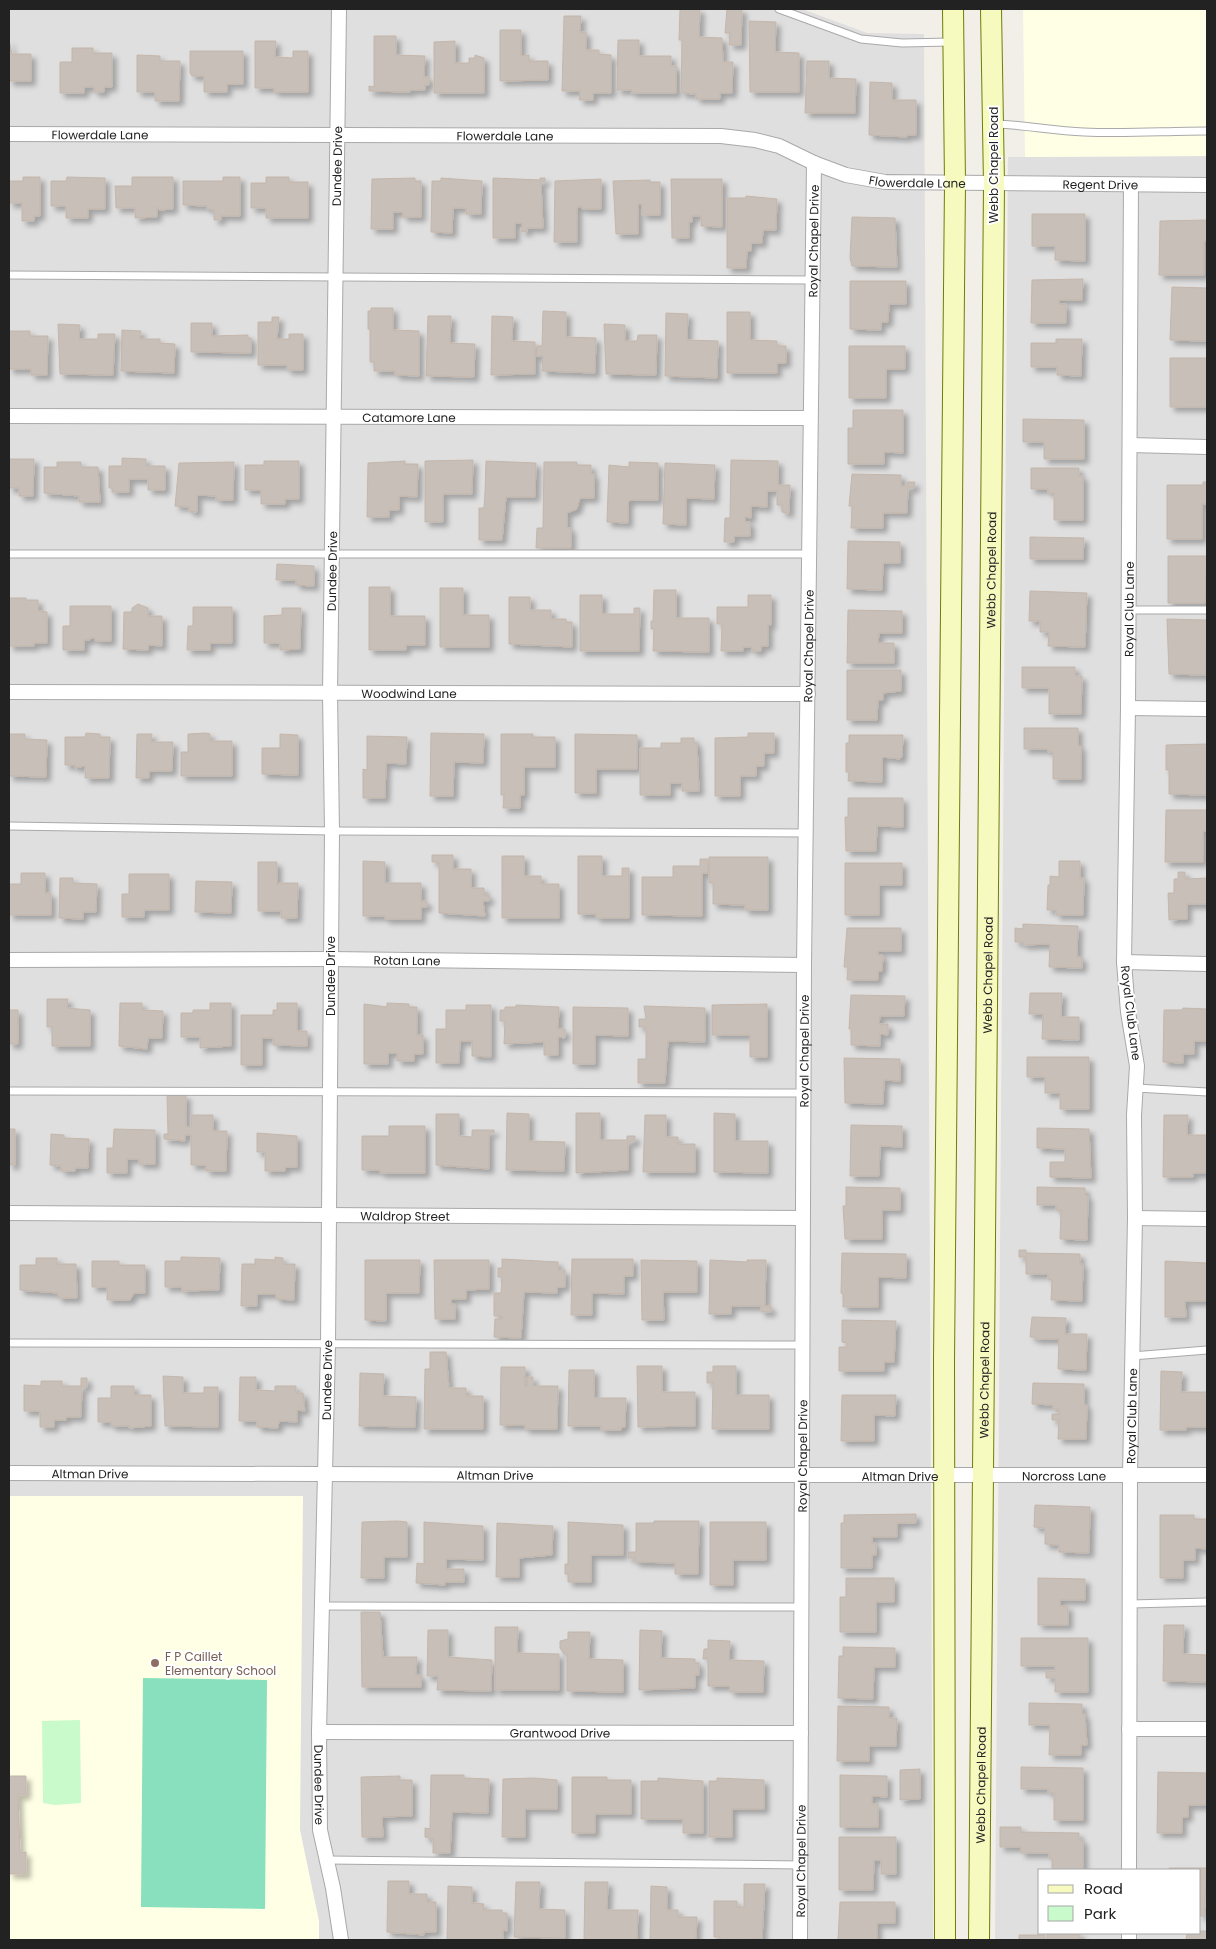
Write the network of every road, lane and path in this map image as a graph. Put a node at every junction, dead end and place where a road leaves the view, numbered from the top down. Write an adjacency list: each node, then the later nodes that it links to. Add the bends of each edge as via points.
1 (340, 9): 9 (street, Dundee Drive)
2 (779, 9): 5 (lane, via 860,39 902,43)
3 (953, 9): 5 (main road)
4 (991, 9): 6 (main road, Webb Chapel Road)
5 (953, 42): 11 (main road)
6 (993, 124): 7 (lane, via 1087,133); 12 (main road, Webb Chapel Road)
7 (1207, 131)
8 (9, 134): 9 (street, Flowerdale Lane)
9 (338, 135): 10 (street, Flowerdale Lane, via 721,136 779,146); 16 (street, Dundee Drive)
10 (814, 163): 11 (street, Flowerdale Lane, via 846,175 885,182); 17 (street, Royal Chapel Drive)
11 (955, 183): 12 (street, Flowerdale Lane); 58 (main road)
12 (994, 185): 13 (street, Regent Drive); 59 (main road, Webb Chapel Road)
13 (1131, 185): 14 (street, Regent Drive); 21 (street, Royal Club Lane)
14 (1207, 185)
15 (9, 275): 16 (lane)
16 (334, 277): 17 (lane); 19 (street, Dundee Drive)
17 (812, 280): 20 (street, Royal Chapel Drive)
18 (9, 416): 19 (street, Catamore Lane)
19 (333, 416): 20 (street, Catamore Lane); 25 (street, Dundee Drive)
20 (810, 418): 24 (street, Royal Chapel Drive)
21 (1130, 446): 22 (street); 26 (street, Royal Club Lane)
22 (1207, 447)
23 (9, 554): 25 (lane)
24 (809, 554): 25 (lane); 30 (street, Royal Chapel Drive)
25 (332, 555): 29 (street, Dundee Drive)
26 (1129, 610): 27 (lane); 31 (street, Royal Club Lane)
27 (1207, 610)
28 (9, 692): 29 (street, Woodwind Lane)
29 (330, 692): 30 (street, Woodwind Lane); 34 (street, Dundee Drive)
30 (808, 694): 35 (street, Royal Chapel Drive)
31 (1128, 708): 32 (street); 38 (street, Royal Club Lane)
32 (1207, 709)
33 (9, 826): 34 (lane)
34 (332, 831): 35 (lane); 36 (street, Dundee Drive)
35 (807, 832): 40 (street, Royal Chapel Drive)
36 (330, 959): 37 (street, Rotan Lane); 40 (street, Rotan Lane); 43 (street, Dundee Drive)
37 (9, 960)
38 (1124, 962): 39 (street); 41 (street, Royal Club Lane, via 1128,1012 1138,1066)
39 (1207, 964)
40 (804, 965): 44 (street, Royal Chapel Drive)
41 (1136, 1088): 45 (lane); 49 (street, Royal Club Lane)
42 (9, 1091): 43 (lane)
43 (330, 1092): 44 (lane); 47 (street, Dundee Drive)
44 (804, 1092): 48 (street, Royal Chapel Drive)
45 (1207, 1092)
46 (9, 1213): 47 (street, Waldrop Street)
47 (328, 1214): 48 (street, Waldrop Street); 52 (street, Dundee Drive)
48 (802, 1218): 53 (street, Royal Chapel Drive)
49 (1135, 1218): 50 (street); 55 (street, Royal Club Lane)
50 (1207, 1219)
51 (9, 1343): 52 (lane)
52 (328, 1344): 53 (lane); 57 (street, Dundee Drive)
53 (802, 1345): 62 (street, Royal Chapel Drive)
54 (1207, 1350): 55 (lane)
55 (1132, 1356): 60 (street, Royal Club Lane)
56 (9, 1473): 57 (street, Altman Drive)
57 (324, 1474): 62 (street, Altman Drive); 65 (street, Dundee Drive)
58 (944, 1475): 59 (street, Altman Drive); 62 (street, Altman Drive); 76 (main road)
59 (982, 1475): 60 (street, Norcross Lane); 77 (main road, Webb Chapel Road)
60 (1130, 1475): 61 (street, Norcross Lane); 64 (street, Royal Club Lane)
61 (1207, 1475)
62 (801, 1477): 66 (street, Royal Chapel Drive)
63 (1207, 1602): 64 (lane)
64 (1131, 1604): 67 (street, Royal Club Lane)
65 (321, 1606): 66 (lane); 69 (street, Dundee Drive)
66 (800, 1608): 70 (street, Royal Chapel Drive)
67 (1128, 1729): 68 (street); 73 (street, Royal Club Lane)
68 (1207, 1729)
69 (319, 1732): 70 (street, Grantwood Drive); 71 (street, Dundee Drive, via 320,1830)
70 (801, 1733): 72 (street, Royal Chapel Drive)
71 (328, 1860): 72 (lane); 74 (street, Dundee Drive)
72 (800, 1865): 75 (street, Royal Chapel Drive)
73 (1128, 1869)
74 (340, 1940)
75 (800, 1940)
76 (945, 1940)
77 (979, 1940)

